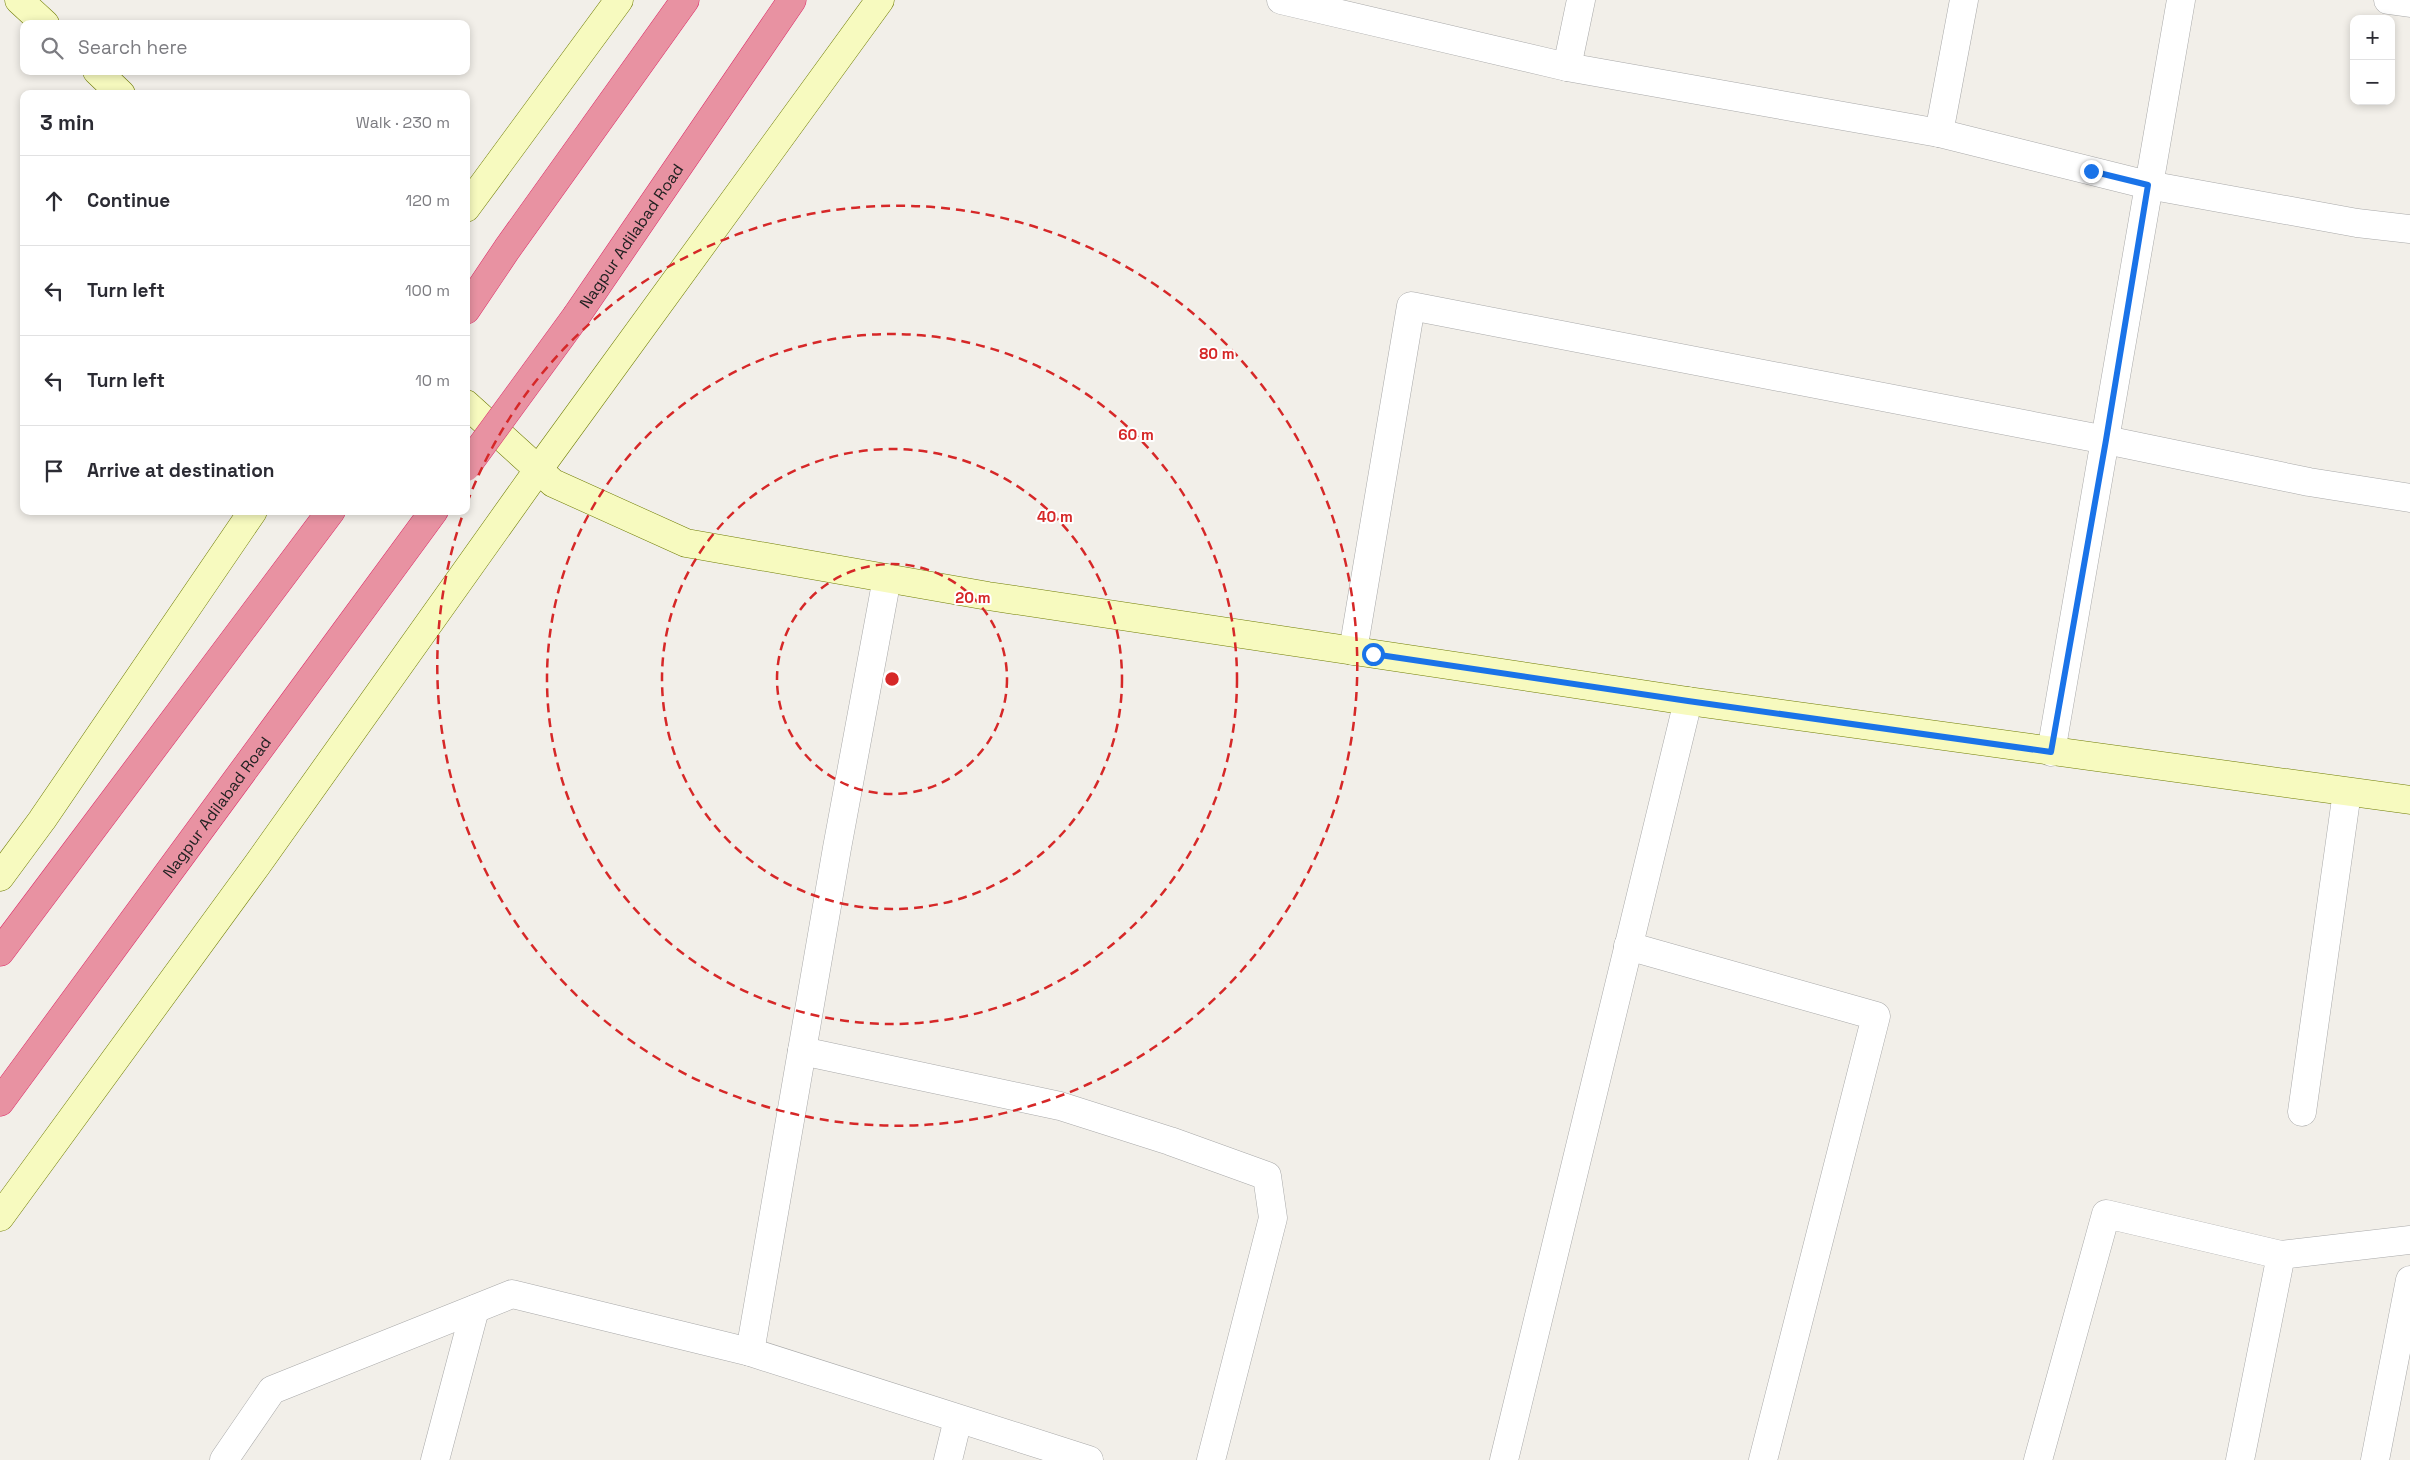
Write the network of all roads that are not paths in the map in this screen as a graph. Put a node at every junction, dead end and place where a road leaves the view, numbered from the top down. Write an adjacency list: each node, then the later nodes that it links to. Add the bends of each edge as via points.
1 (19, 0): 13 (street)
2 (620, 0): 19 (street)
3 (686, 0): 21 (highway)
4 (792, 0): 24 (highway, Nagpur Adilabad Road, bridge, via 576,315)
5 (880, 0): 25 (street)
6 (1281, 0): 12 (street)
7 (1581, 0): 14 (street)
8 (1964, 0): 17 (street)
9 (2181, 0): 18 (street)
10 (2388, 0): 11 (street)
11 (2410, 3)
12 (1361, 9): 14 (street)
13 (41, 20)
14 (1567, 67): 17 (street)
15 (101, 75): 16 (street)
16 (117, 90)
17 (1939, 133): 18 (street)
18 (2148, 185): 20 (street, via 2357,223); 23 (street)
19 (470, 203)
20 (2410, 229)
21 (470, 304)
22 (470, 408): 25 (street)
23 (2106, 440): 26 (street, via 2309,482); 31 (street, via 1411,306); 33 (street)
24 (470, 461)
25 (538, 470): 30 (street, via 552,483 686,543); 42 (street, via 258,865)
26 (2410, 498)
27 (251, 515): 36 (street)
28 (328, 515): 38 (highway)
29 (431, 515): 40 (highway, Nagpur Adilabad Road)
30 (887, 578): 31 (street); 39 (street)
31 (1353, 651): 32 (street)
32 (1688, 701): 33 (street); 37 (street)
33 (2051, 752): 34 (street)
34 (2347, 792): 35 (street); 41 (street)
35 (2410, 800)
36 (0, 877)
37 (1628, 946): 54 (street); 55 (street, via 1876,1016)
38 (0, 952)
39 (802, 1052): 47 (street); 53 (street, via 1060,1106 1267,1176 1273,1218)
40 (0, 1102)
41 (2302, 1112)
42 (0, 1217)
43 (2410, 1240): 44 (street)
44 (2281, 1255): 56 (street, via 2106,1214); 57 (street)
45 (2410, 1280): 58 (street)
46 (475, 1309): 47 (street, via 512,1294); 49 (street, via 272,1390); 50 (street)
47 (750, 1352): 48 (street)
48 (958, 1419): 51 (street); 52 (street)
49 (224, 1460)
50 (435, 1460)
51 (948, 1460)
52 (1089, 1460)
53 (1211, 1460)
54 (1504, 1460)
55 (1763, 1460)
56 (2038, 1460)
57 (2240, 1460)
58 (2375, 1460)

